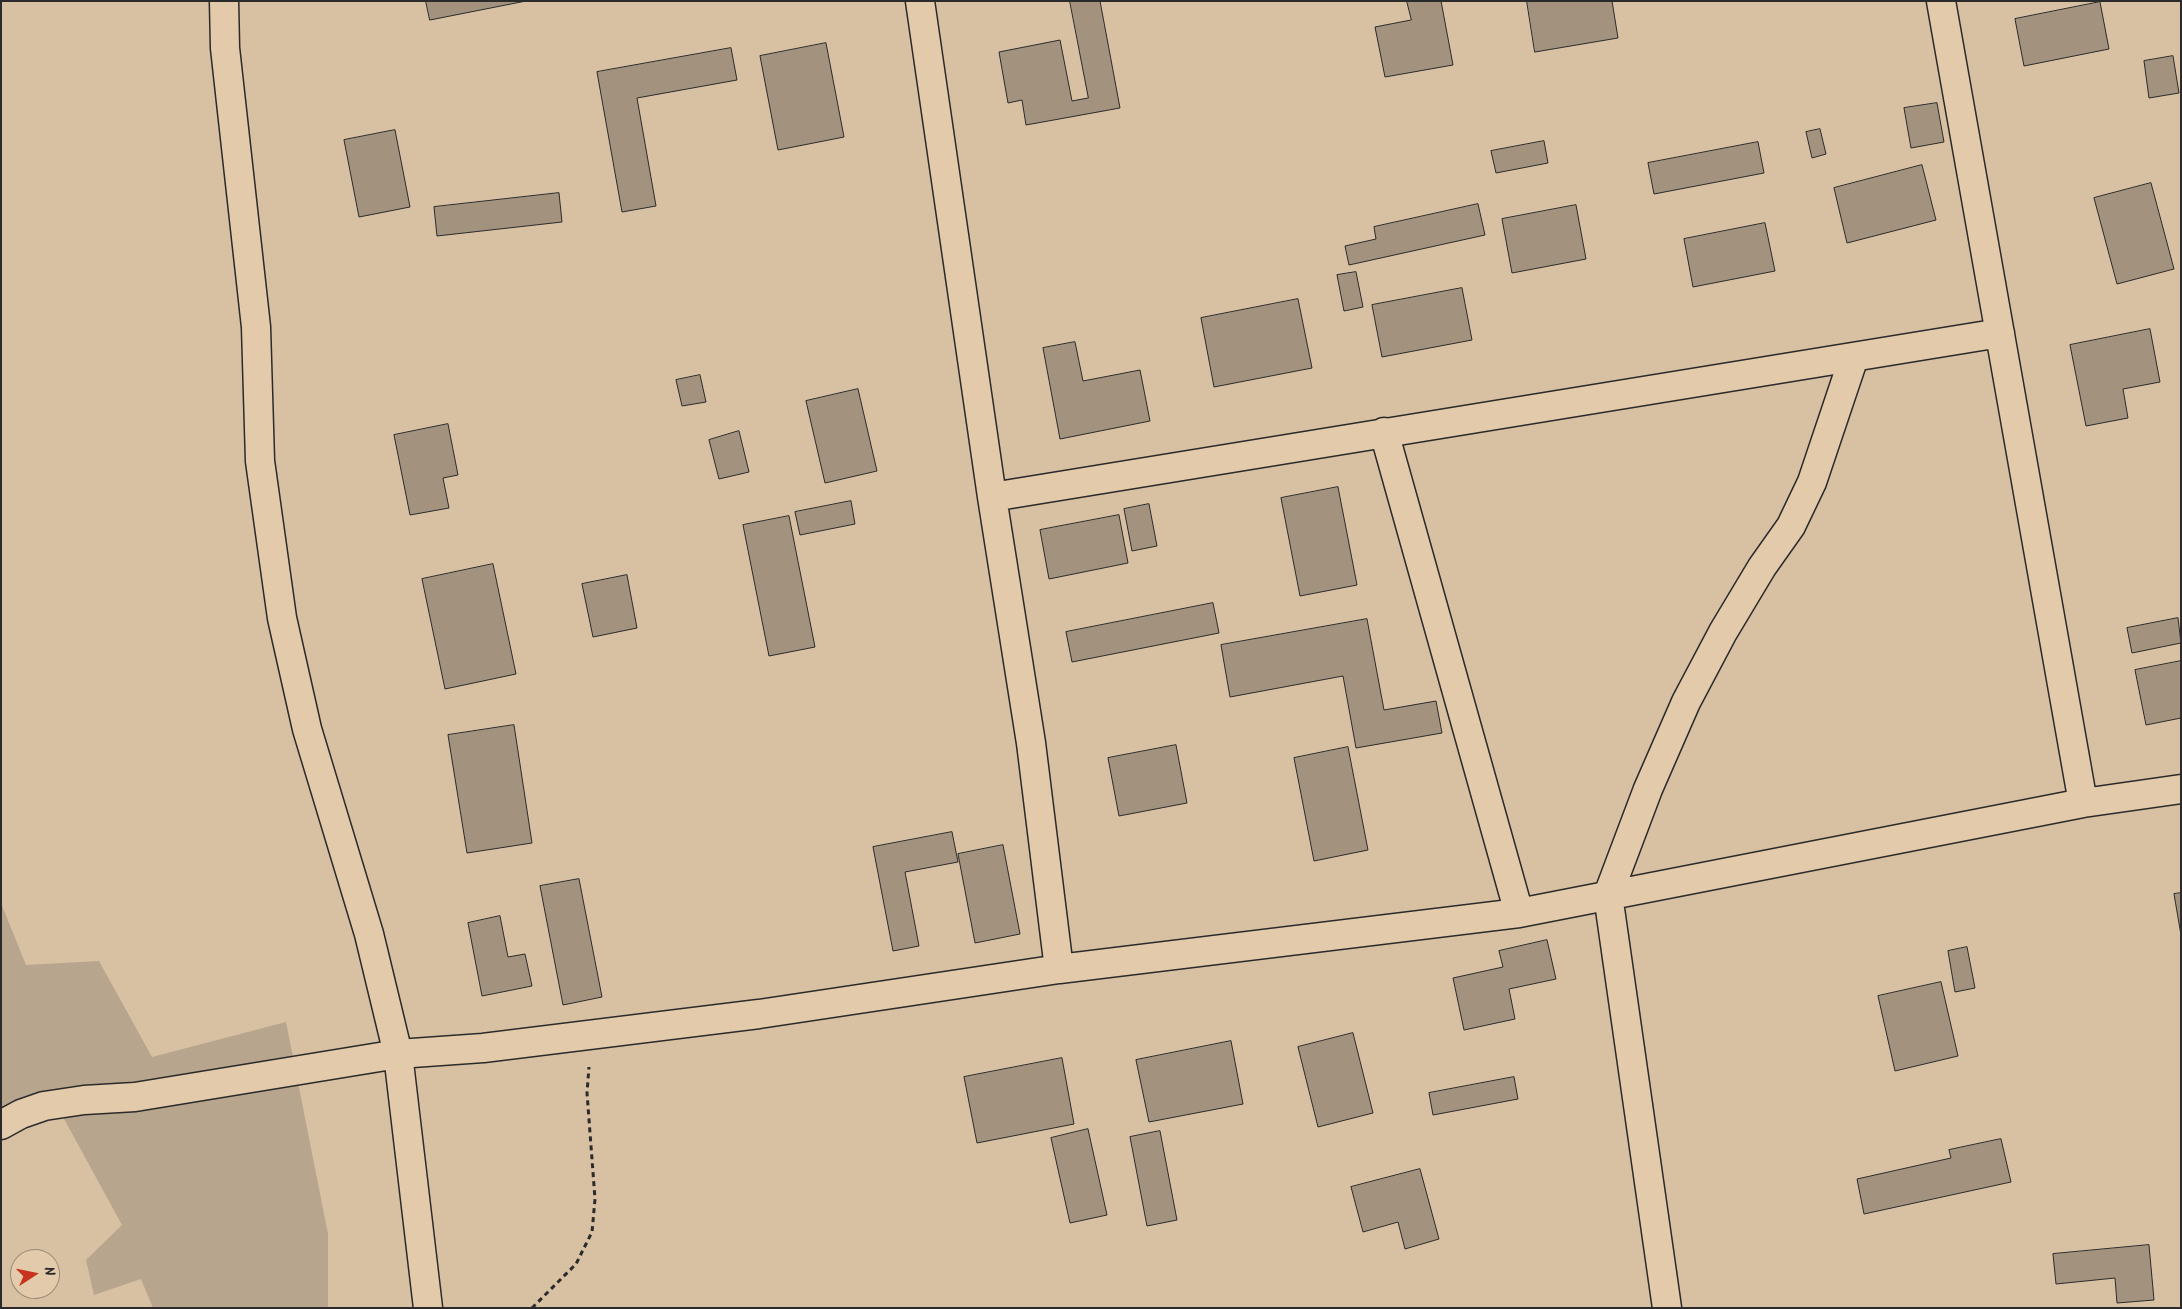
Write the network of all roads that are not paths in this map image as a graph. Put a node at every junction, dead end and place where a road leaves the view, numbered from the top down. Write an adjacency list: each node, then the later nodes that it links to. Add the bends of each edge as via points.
1 (224, 1): 13 (street, via 225,48 256,327 260,461 282,618 307,730 368,934)
2 (920, 1): 7 (street)
3 (1942, 1): 4 (street)
4 (2000, 334): 5 (street); 9 (street)
5 (1854, 357): 6 (street); 10 (street, via 1812,482 1790,526 1733,616 1686,702)
6 (1384, 432): 7 (street); 11 (street)
7 (992, 497): 12 (street, via 1031,743)
8 (2181, 789): 9 (street)
9 (2083, 803): 10 (street)
10 (1608, 894): 11 (street); 16 (street)
11 (1519, 913): 12 (street)
12 (1060, 969): 13 (street, via 759,1014 483,1048)
13 (398, 1054): 14 (street, via 135,1098 44,1106); 15 (street)
14 (1, 1125)
15 (428, 1308)
16 (1667, 1308)

